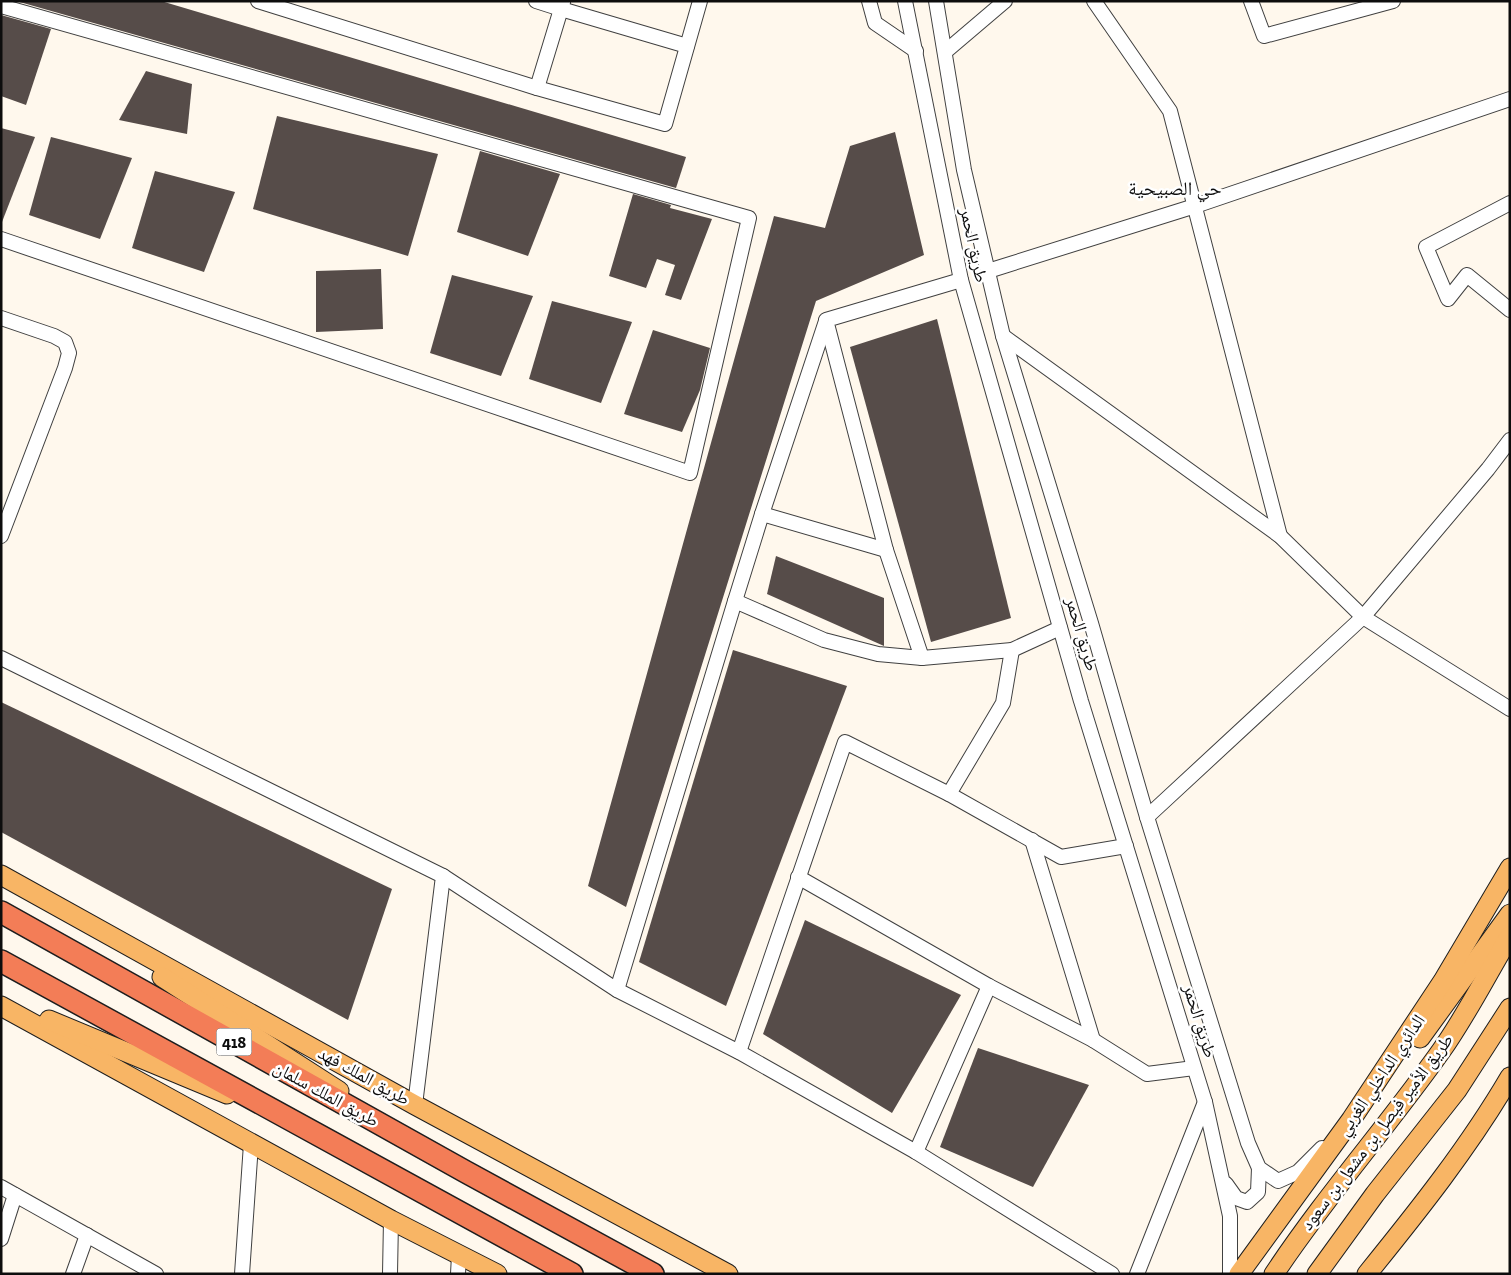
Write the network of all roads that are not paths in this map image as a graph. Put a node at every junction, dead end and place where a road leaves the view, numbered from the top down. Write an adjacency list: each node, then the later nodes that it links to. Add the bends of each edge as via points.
1 (258, 1): 16 (street)
2 (536, 1): 11 (street)
3 (700, 1): 13 (street)
4 (869, 1): 14 (street, via 875,23)
5 (905, 1): 14 (street, طريق الحمر)
6 (936, 1): 15 (street, طريق الحمر)
7 (1005, 1): 15 (street)
8 (1094, 1): 19 (street, via 1170,111)
9 (1250, 1): 10 (street, via 1264,36)
10 (1393, 1)
11 (562, 5): 13 (street); 16 (street)
12 (1, 6): 20 (street, via 749,218 690,473)
13 (687, 46): 16 (street, via 665,124)
14 (916, 51): 22 (street, طريق الحمر)
15 (945, 52): 21 (street, طريق الحمر, via 964,170)
16 (537, 88)
17 (1510, 99): 19 (street)
18 (1510, 203): 23 (street, via 1426,247 1448,299 1468,275)
19 (1195, 206): 21 (street); 30 (street)
20 (1, 239)
21 (988, 270): 26 (street, طريق الحمر)
22 (961, 280): 25 (street); 34 (street, طريق الحمر)
23 (1510, 310)
24 (1, 318): 29 (street, via 54,336 65,342 69,353)
25 (826, 320): 28 (street); 31 (street)
26 (1003, 336): 30 (street); 40 (street, طريق الحمر)
27 (1510, 440): 33 (street)
28 (762, 514): 31 (street); 32 (street)
29 (1, 536)
30 (1280, 536): 33 (street)
31 (886, 550): 37 (street)
32 (735, 601): 37 (street, via 824,640 878,654); 52 (street)
33 (1362, 617): 38 (street); 40 (street)
34 (1060, 628): 35 (street); 42 (street, طريق الحمر)
35 (1012, 650): 37 (street); 39 (street, via 1003,703)
36 (1, 658): 45 (street)
37 (922, 658)
38 (1510, 709)
39 (949, 794): 41 (street); 46 (street, via 845,742)
40 (1147, 817): 66 (street, طريق الحمر, via 1248,1143)
41 (1032, 840): 42 (street, via 1061,858); 56 (street)
42 (1126, 846): 58 (street, طريق الحمر)
43 (1510, 868): 63 (main road, الدائري الداخلي الغربي, via 1444,981)
44 (3, 876): 61 (main road, طريق الملك فهد); 67 (main road)
45 (443, 876): 52 (street); 61 (street)
46 (798, 877): 51 (street); 57 (street)
47 (1, 912): 67 (highway, طريق الملك سلمان / 418)
48 (1510, 914): 63 (main road, via 1395,1073)
49 (1510, 936): 87 (main road, طريق الأمير فيصل بن مشعل بن سعود, via 1442,1049 1382,1132 1297,1239)
50 (1, 961): 62 (highway, 418)
51 (989, 986): 56 (street); 65 (street)
52 (616, 990): 57 (street)
53 (1, 1001): 62 (main road)
54 (1, 1006): 64 (main road)
55 (1510, 1008): 88 (main road, طريق الأمير فيصل بن مشعل بن سعود, via 1457,1090)
56 (1093, 1040): 58 (street, via 1147,1074)
57 (739, 1052): 65 (street)
58 (1194, 1068): 60 (street, طريق الحمر)
59 (1510, 1078): 89 (main road, via 1456,1160)
60 (1205, 1102): 68 (street, طريق الحمر); 84 (street)
61 (415, 1105): 82 (main road, طريق الملك فهد)
62 (291, 1120): 80 (highway, 418)
63 (1351, 1120): 66 (street, via 1298,1172 1278,1181); 86 (main road, الدائري الداخلي الغربي)
64 (251, 1144): 71 (main road); 77 (street)
65 (916, 1152): 83 (street)
66 (1259, 1168): 68 (street, via 1258,1192 1247,1202 1236,1198)
67 (466, 1172): 81 (highway, طريق الملك سلمان / 418)
68 (1222, 1180): 85 (street, طريق الحمر, via 1230,1216)
69 (1, 1187): 70 (street)
70 (15, 1195): 72 (street); 73 (street)
71 (391, 1220): 74 (main road); 78 (street)
72 (87, 1235): 75 (street); 76 (street)
73 (1, 1239)
74 (458, 1264): 79 (main road)
75 (73, 1274)
76 (156, 1274)
77 (242, 1274)
78 (390, 1274)
79 (497, 1274)
80 (572, 1274)
81 (653, 1274)
82 (728, 1274)
83 (1112, 1274)
84 (1137, 1274)
85 (1230, 1274)
86 (1239, 1274)
87 (1274, 1274)
88 (1317, 1274)
89 (1367, 1274)

